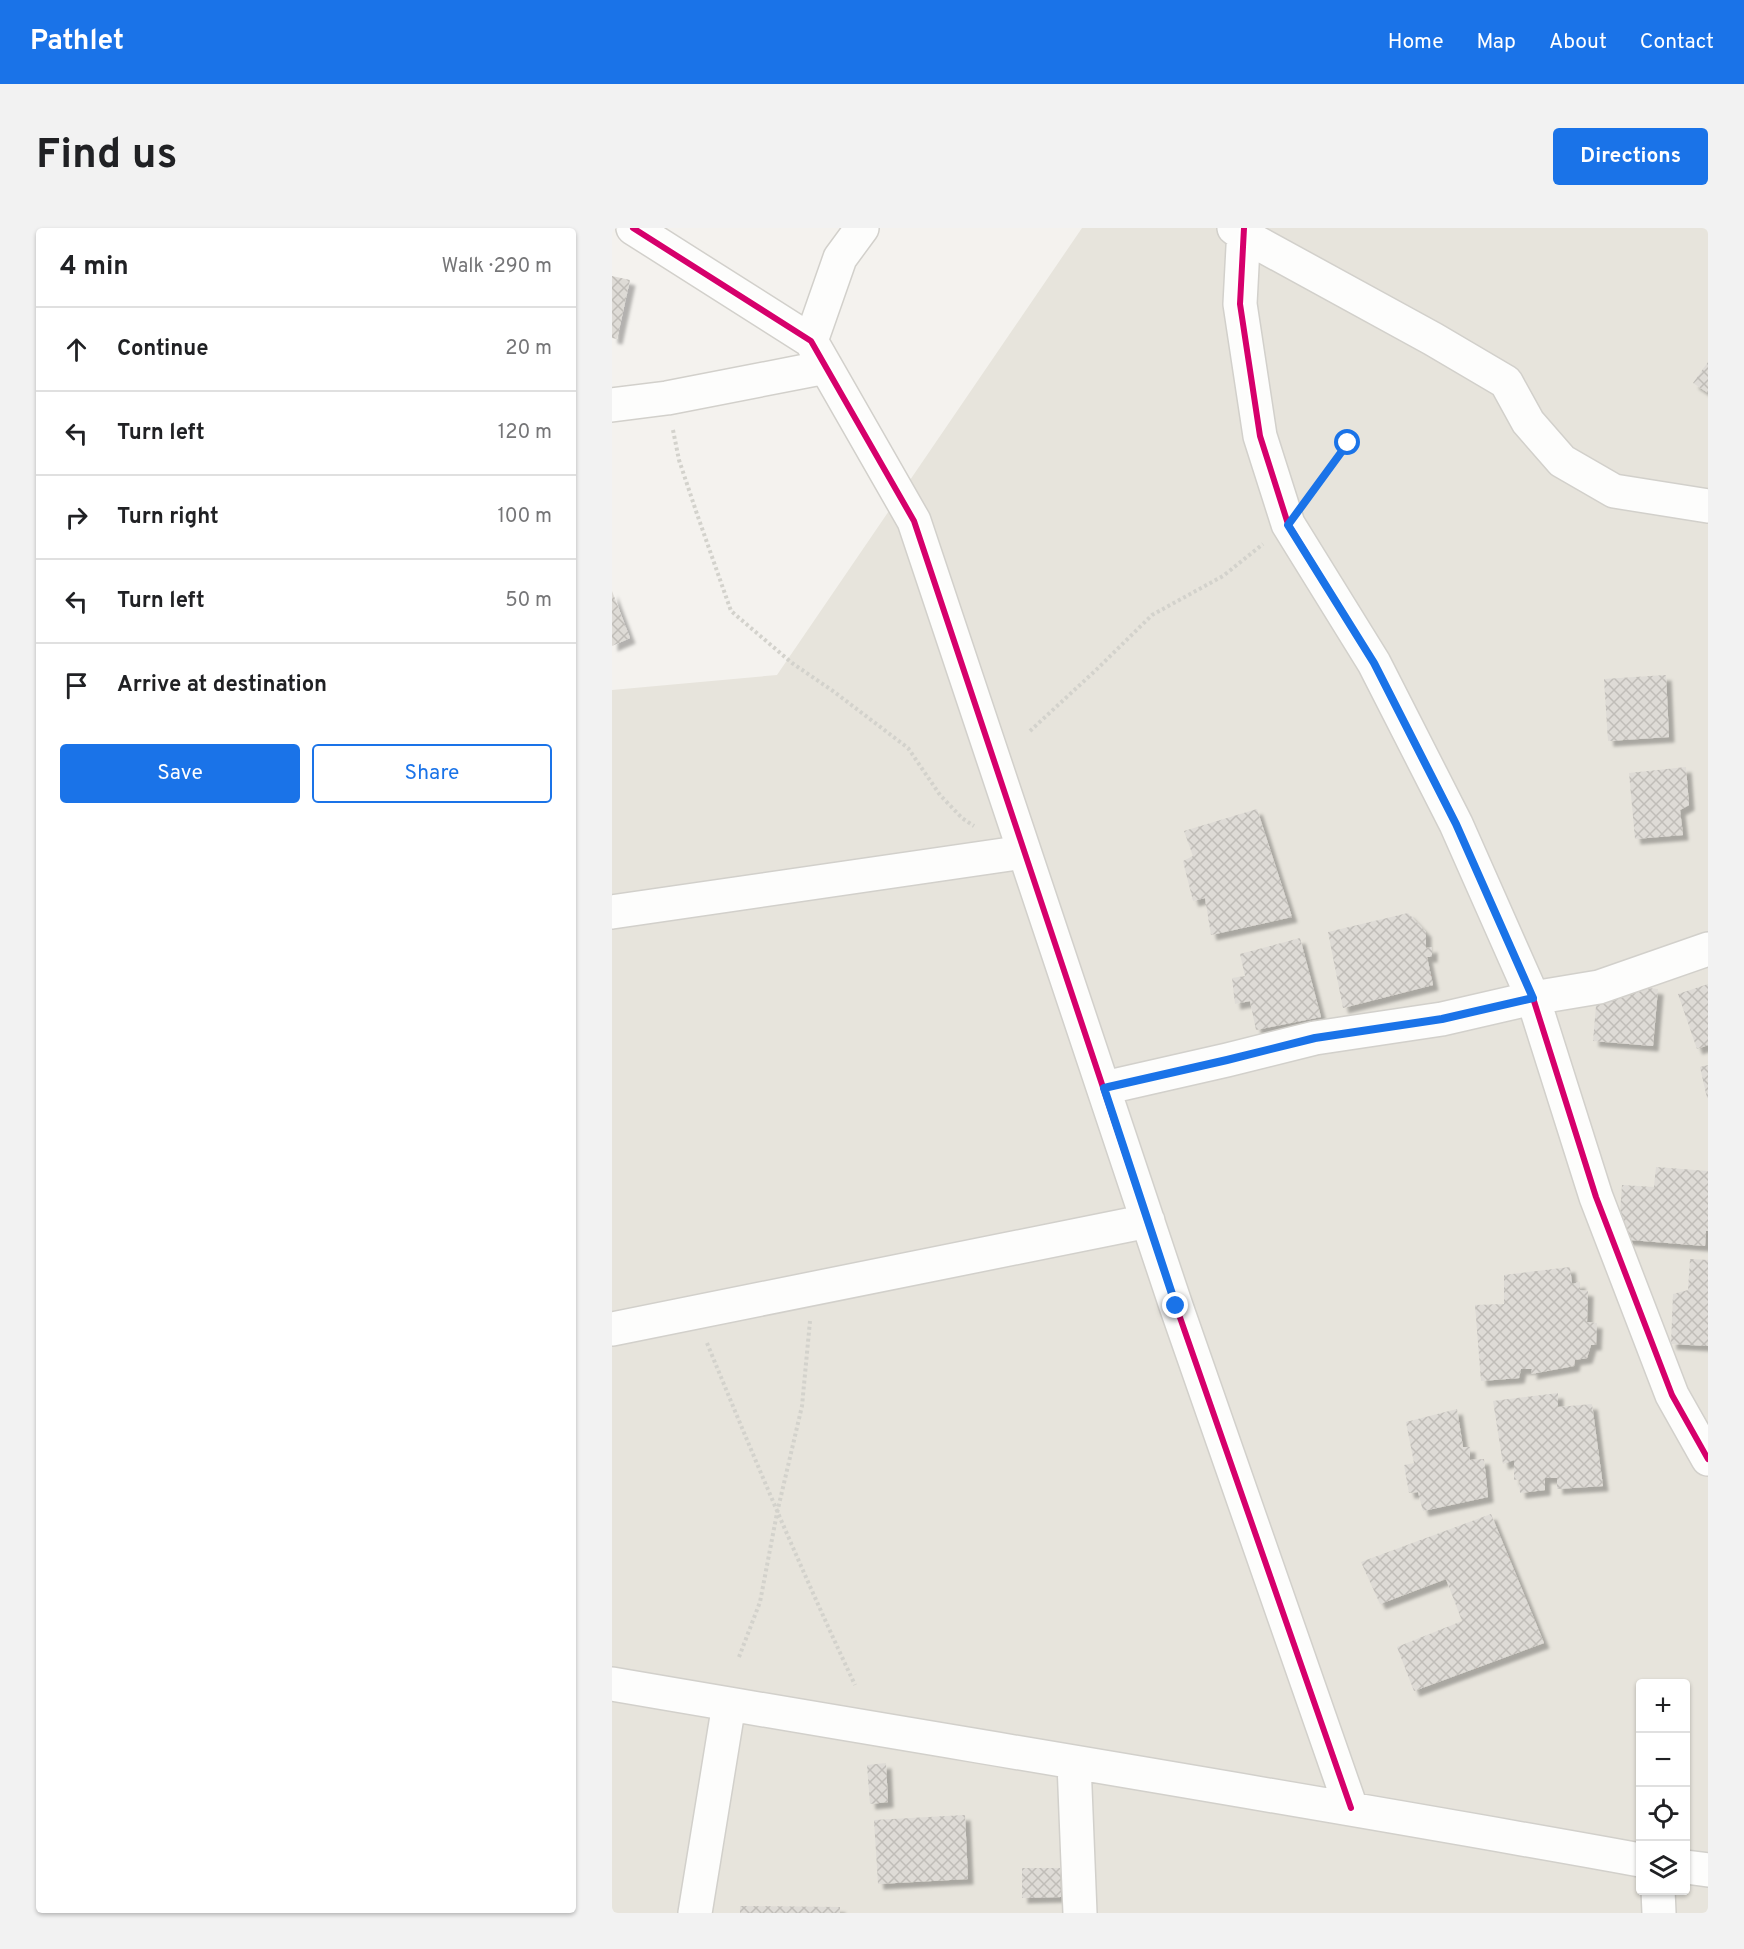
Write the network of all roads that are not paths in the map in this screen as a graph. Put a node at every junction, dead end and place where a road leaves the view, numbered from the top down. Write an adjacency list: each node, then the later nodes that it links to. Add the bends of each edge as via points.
1 (633, 228): 4 (street)
2 (862, 228): 4 (street, via 840,258)
3 (1240, 230): 6 (street, via 1506,382 1528,422 1562,461 1614,491); 10 (street, via 1240,304 1260,436 1288,525 1374,663 1456,824)
4 (819, 354): 5 (street, via 668,398); 7 (street, via 914,521)
5 (612, 405)
6 (1708, 506)
7 (1023, 852): 8 (street); 11 (street)
8 (612, 912)
9 (1708, 949): 10 (street, via 1599,987)
10 (1533, 998): 11 (street, via 1442,1019 1315,1038); 14 (street, via 1596,1197 1672,1395)
11 (1104, 1088): 12 (street)
12 (1148, 1221): 13 (street); 18 (street)
13 (612, 1329)
14 (1708, 1459)
15 (612, 1684): 16 (street)
16 (729, 1704): 17 (street); 23 (street)
17 (1074, 1763): 18 (street); 24 (street)
18 (1351, 1808): 19 (street)
19 (1636, 1859)
20 (1690, 1868): 21 (street)
21 (1708, 1870)
22 (1658, 1895): 25 (street)
23 (695, 1913)
24 (1080, 1913)
25 (1659, 1913)

